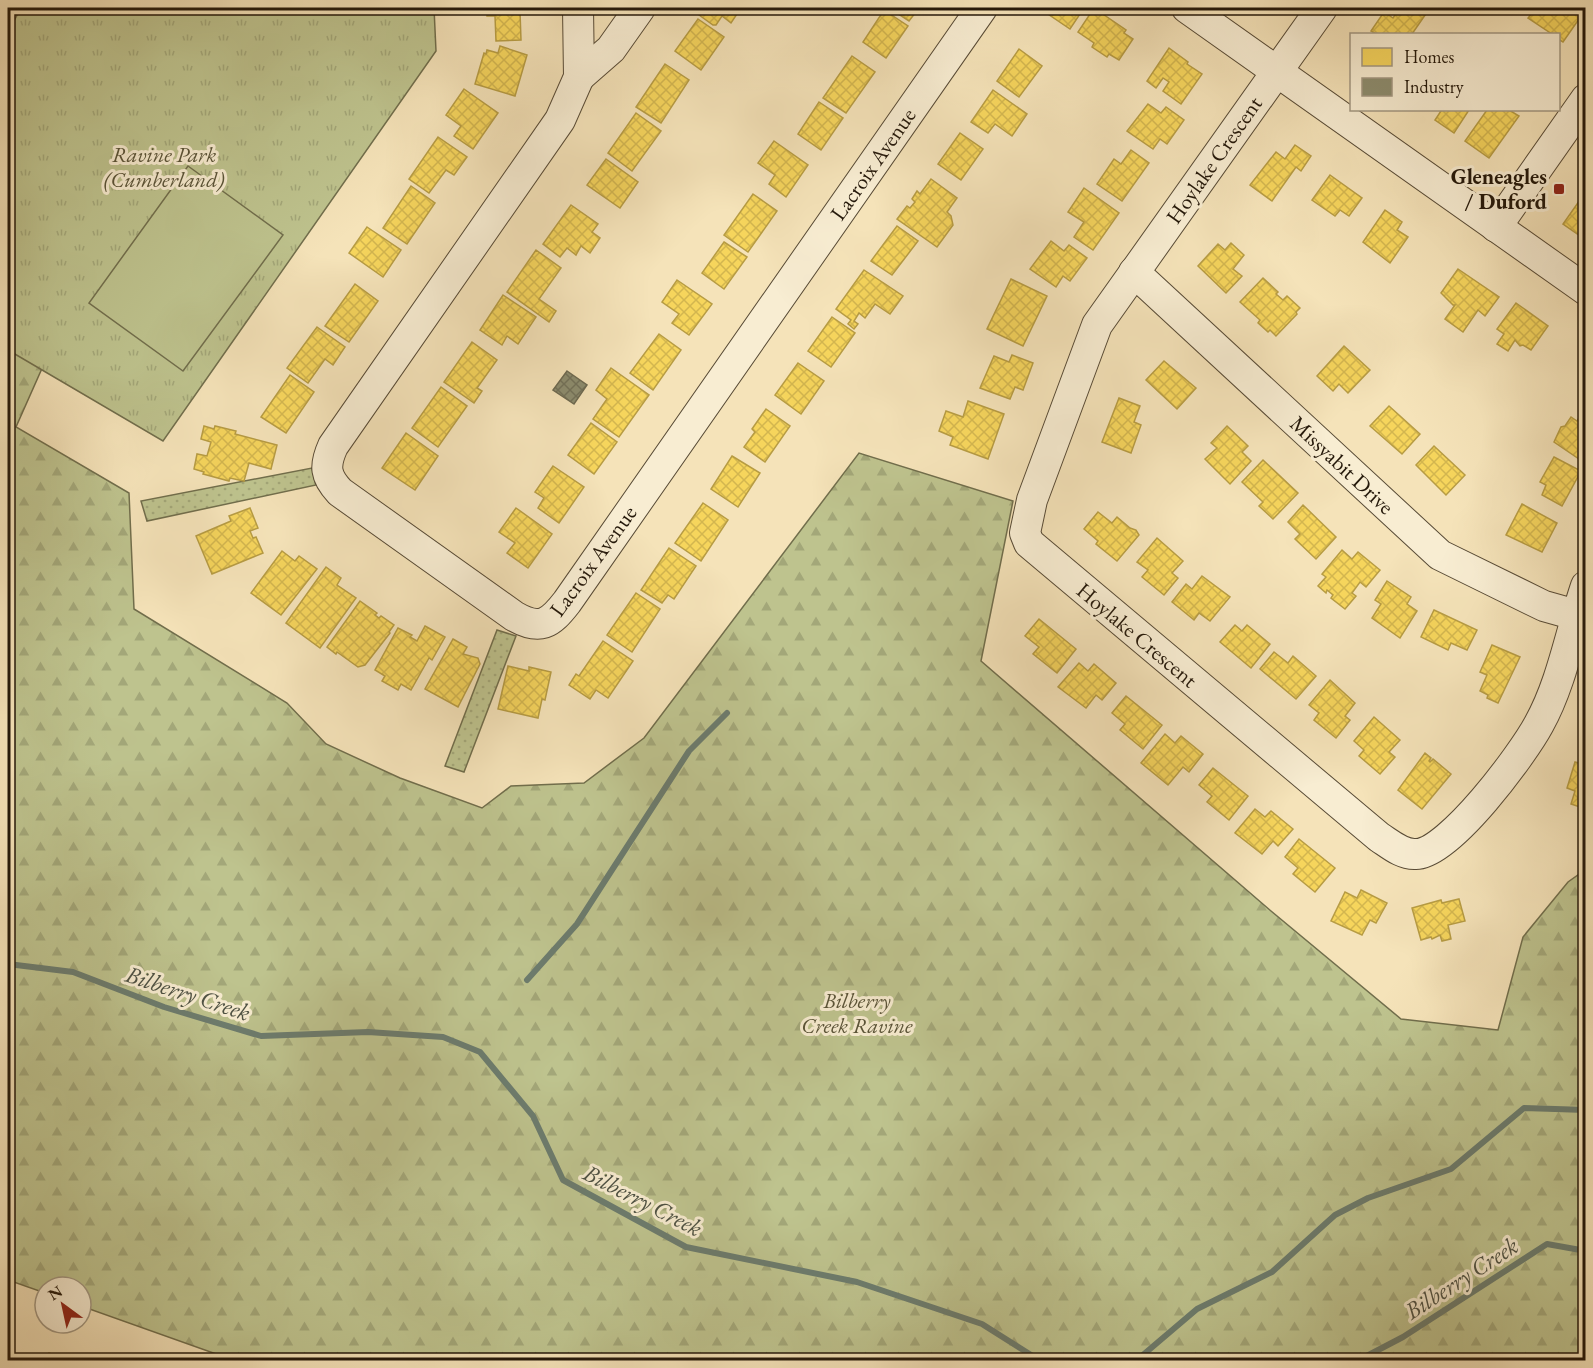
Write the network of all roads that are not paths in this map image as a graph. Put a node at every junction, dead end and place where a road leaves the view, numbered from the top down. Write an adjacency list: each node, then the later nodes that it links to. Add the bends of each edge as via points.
1 (578, 8): 7 (street, Lacroix Avenue)
2 (639, 8): 7 (street, Lacroix Avenue, via 610,49)
3 (982, 8): 7 (street, Lacroix Avenue, via 567,602 555,618 537,625 514,616 340,492 328,474 327,460 560,120)
4 (1187, 8): 6 (street)
5 (1322, 8): 6 (street, Hoylake Crescent)
6 (1278, 71): 9 (street); 10 (street, Hoylake Crescent)
7 (579, 77)
8 (1586, 99): 9 (street)
9 (1496, 227): 11 (street)
10 (1134, 272): 13 (street, Missyabit Drive, via 1440,555 1544,606); 13 (street, Hoylake Crescent, via 1097,325 1032,500 1024,532 1036,552 1379,837 1396,849 1420,854 1437,847 1468,819 1539,724)
11 (1586, 290)
12 (1586, 586): 13 (street, Hoylake Crescent)
13 (1576, 615)

